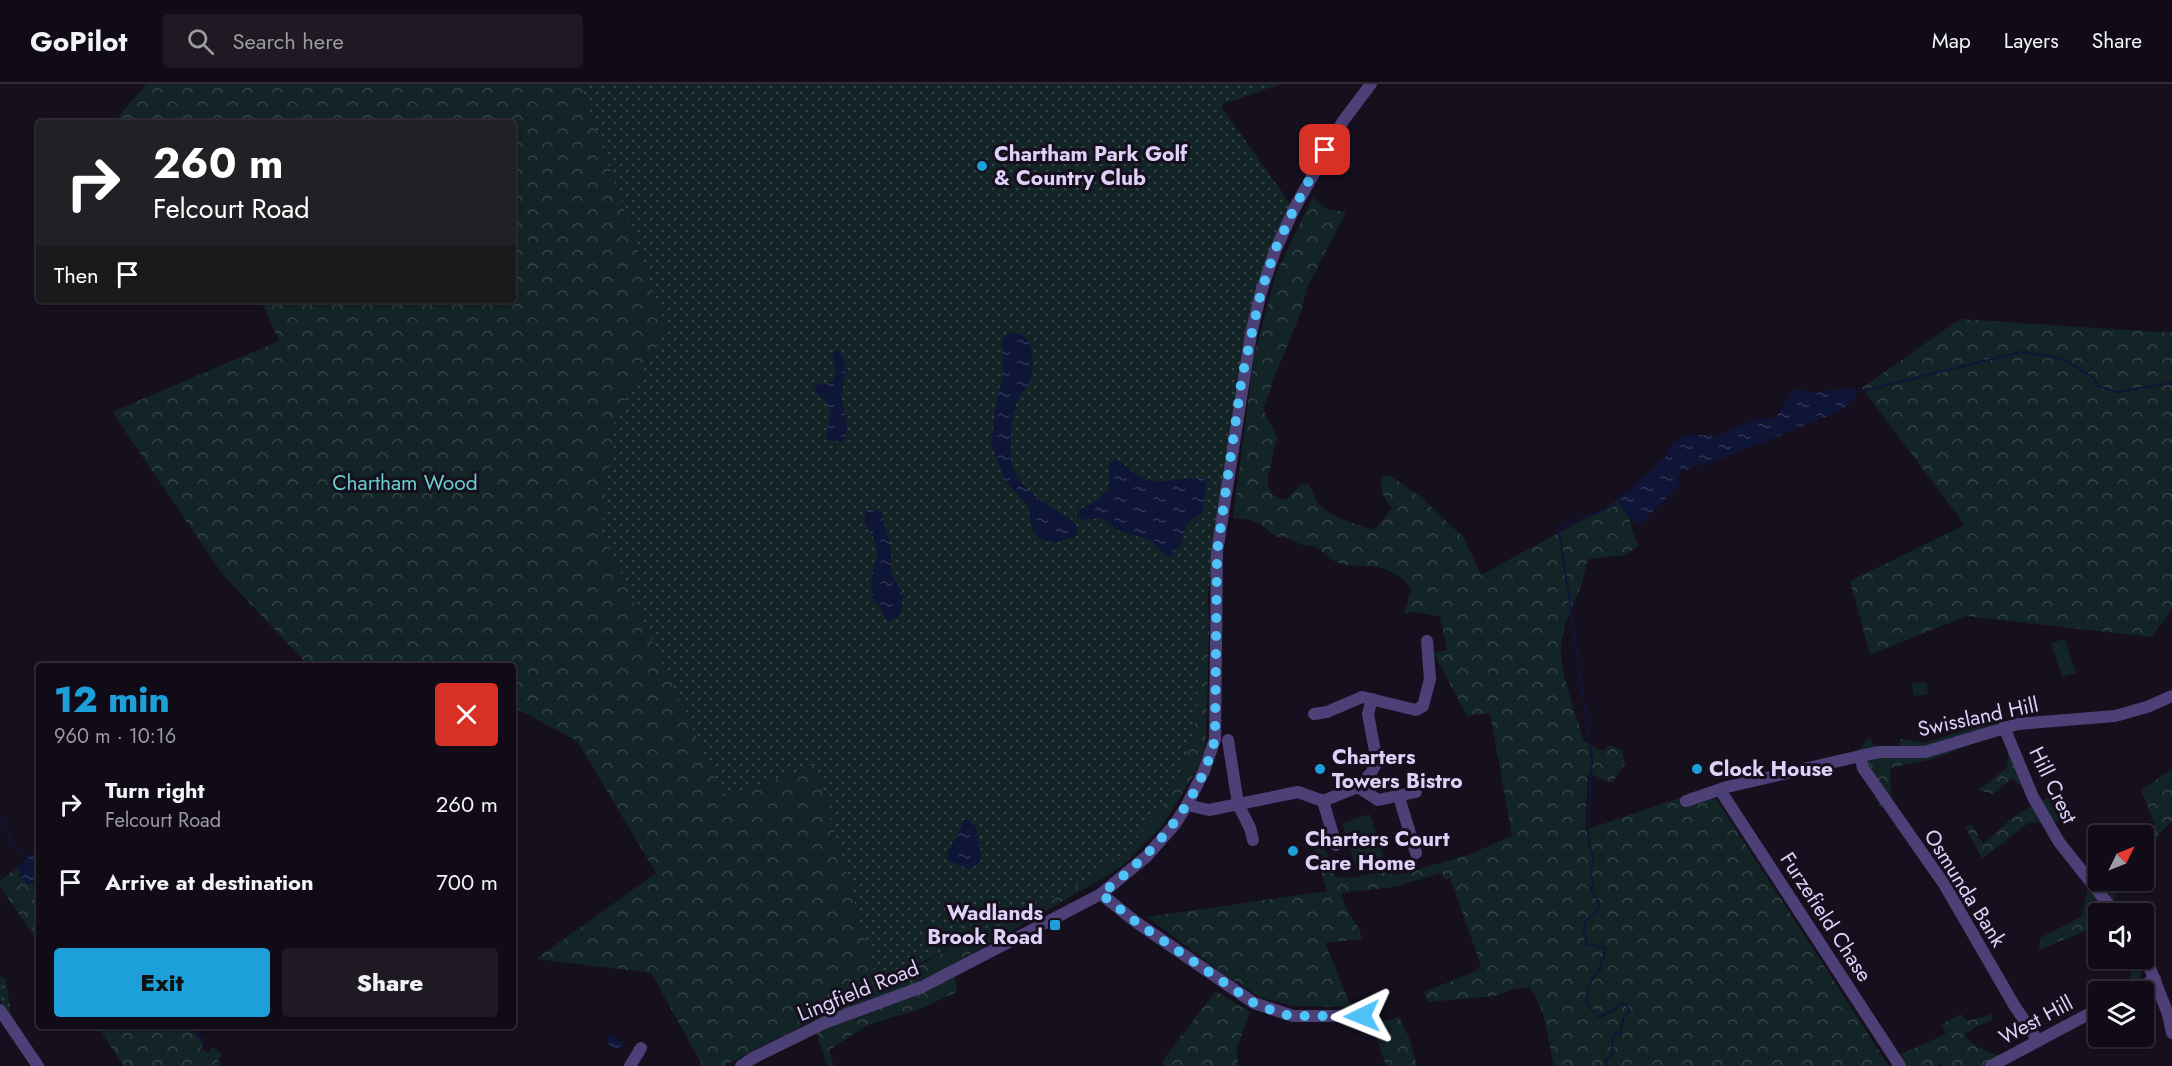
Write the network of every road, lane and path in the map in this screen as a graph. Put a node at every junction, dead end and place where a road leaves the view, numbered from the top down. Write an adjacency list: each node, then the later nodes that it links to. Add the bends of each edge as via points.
1 (1371, 84): 16 (street, Lingfield Road, via 1343,121 1309,180 1275,250 1261,292 1242,377 1217,552 1215,739)
2 (1427, 641): 4 (street, via 1430,679 1424,706 1416,710)
3 (2172, 696): 6 (street, Swissland Hill, via 2115,716)
4 (1372, 699): 5 (street, via 1362,697); 9 (street, via 1368,714 1377,762)
5 (1314, 714)
6 (2004, 727): 8 (street, Swissland Hill, via 1925,752); 21 (street, Hill Crest, via 2033,797 2059,842)
7 (1228, 740): 15 (street)
8 (1860, 756): 10 (street, Swissland Hill); 28 (street, Osmunda Bank, via 1863,768 1944,884)
9 (1358, 787): 12 (street, via 1378,800); 13 (street)
10 (1720, 790): 14 (street, Swissland Hill); 33 (street, Furzefield Chase)
11 (1416, 792): 12 (street)
12 (1399, 796): 19 (street)
13 (1323, 801): 15 (street, via 1298,792); 18 (street)
14 (1686, 801)
15 (1238, 804): 16 (street, via 1209,810); 17 (street)
16 (1187, 805): 20 (street, Lingfield Road, via 1147,856)
17 (1253, 840)
18 (1336, 844)
19 (1416, 853)
20 (1101, 894): 26 (street, via 1254,1003 1293,1016); 32 (street, Lingfield Road, via 922,987 824,1023)
21 (2107, 903)
22 (2151, 969): 23 (street)
23 (2155, 980): 27 (street)
24 (0, 1010): 30 (street)
25 (2088, 1014): 28 (street, West Hill)
26 (1372, 1016)
27 (2172, 1033)
28 (2038, 1041): 34 (street, West Hill)
29 (641, 1048): 31 (street)
30 (38, 1066)
31 (630, 1066)
32 (741, 1066)
33 (1900, 1066)
34 (1991, 1066)

